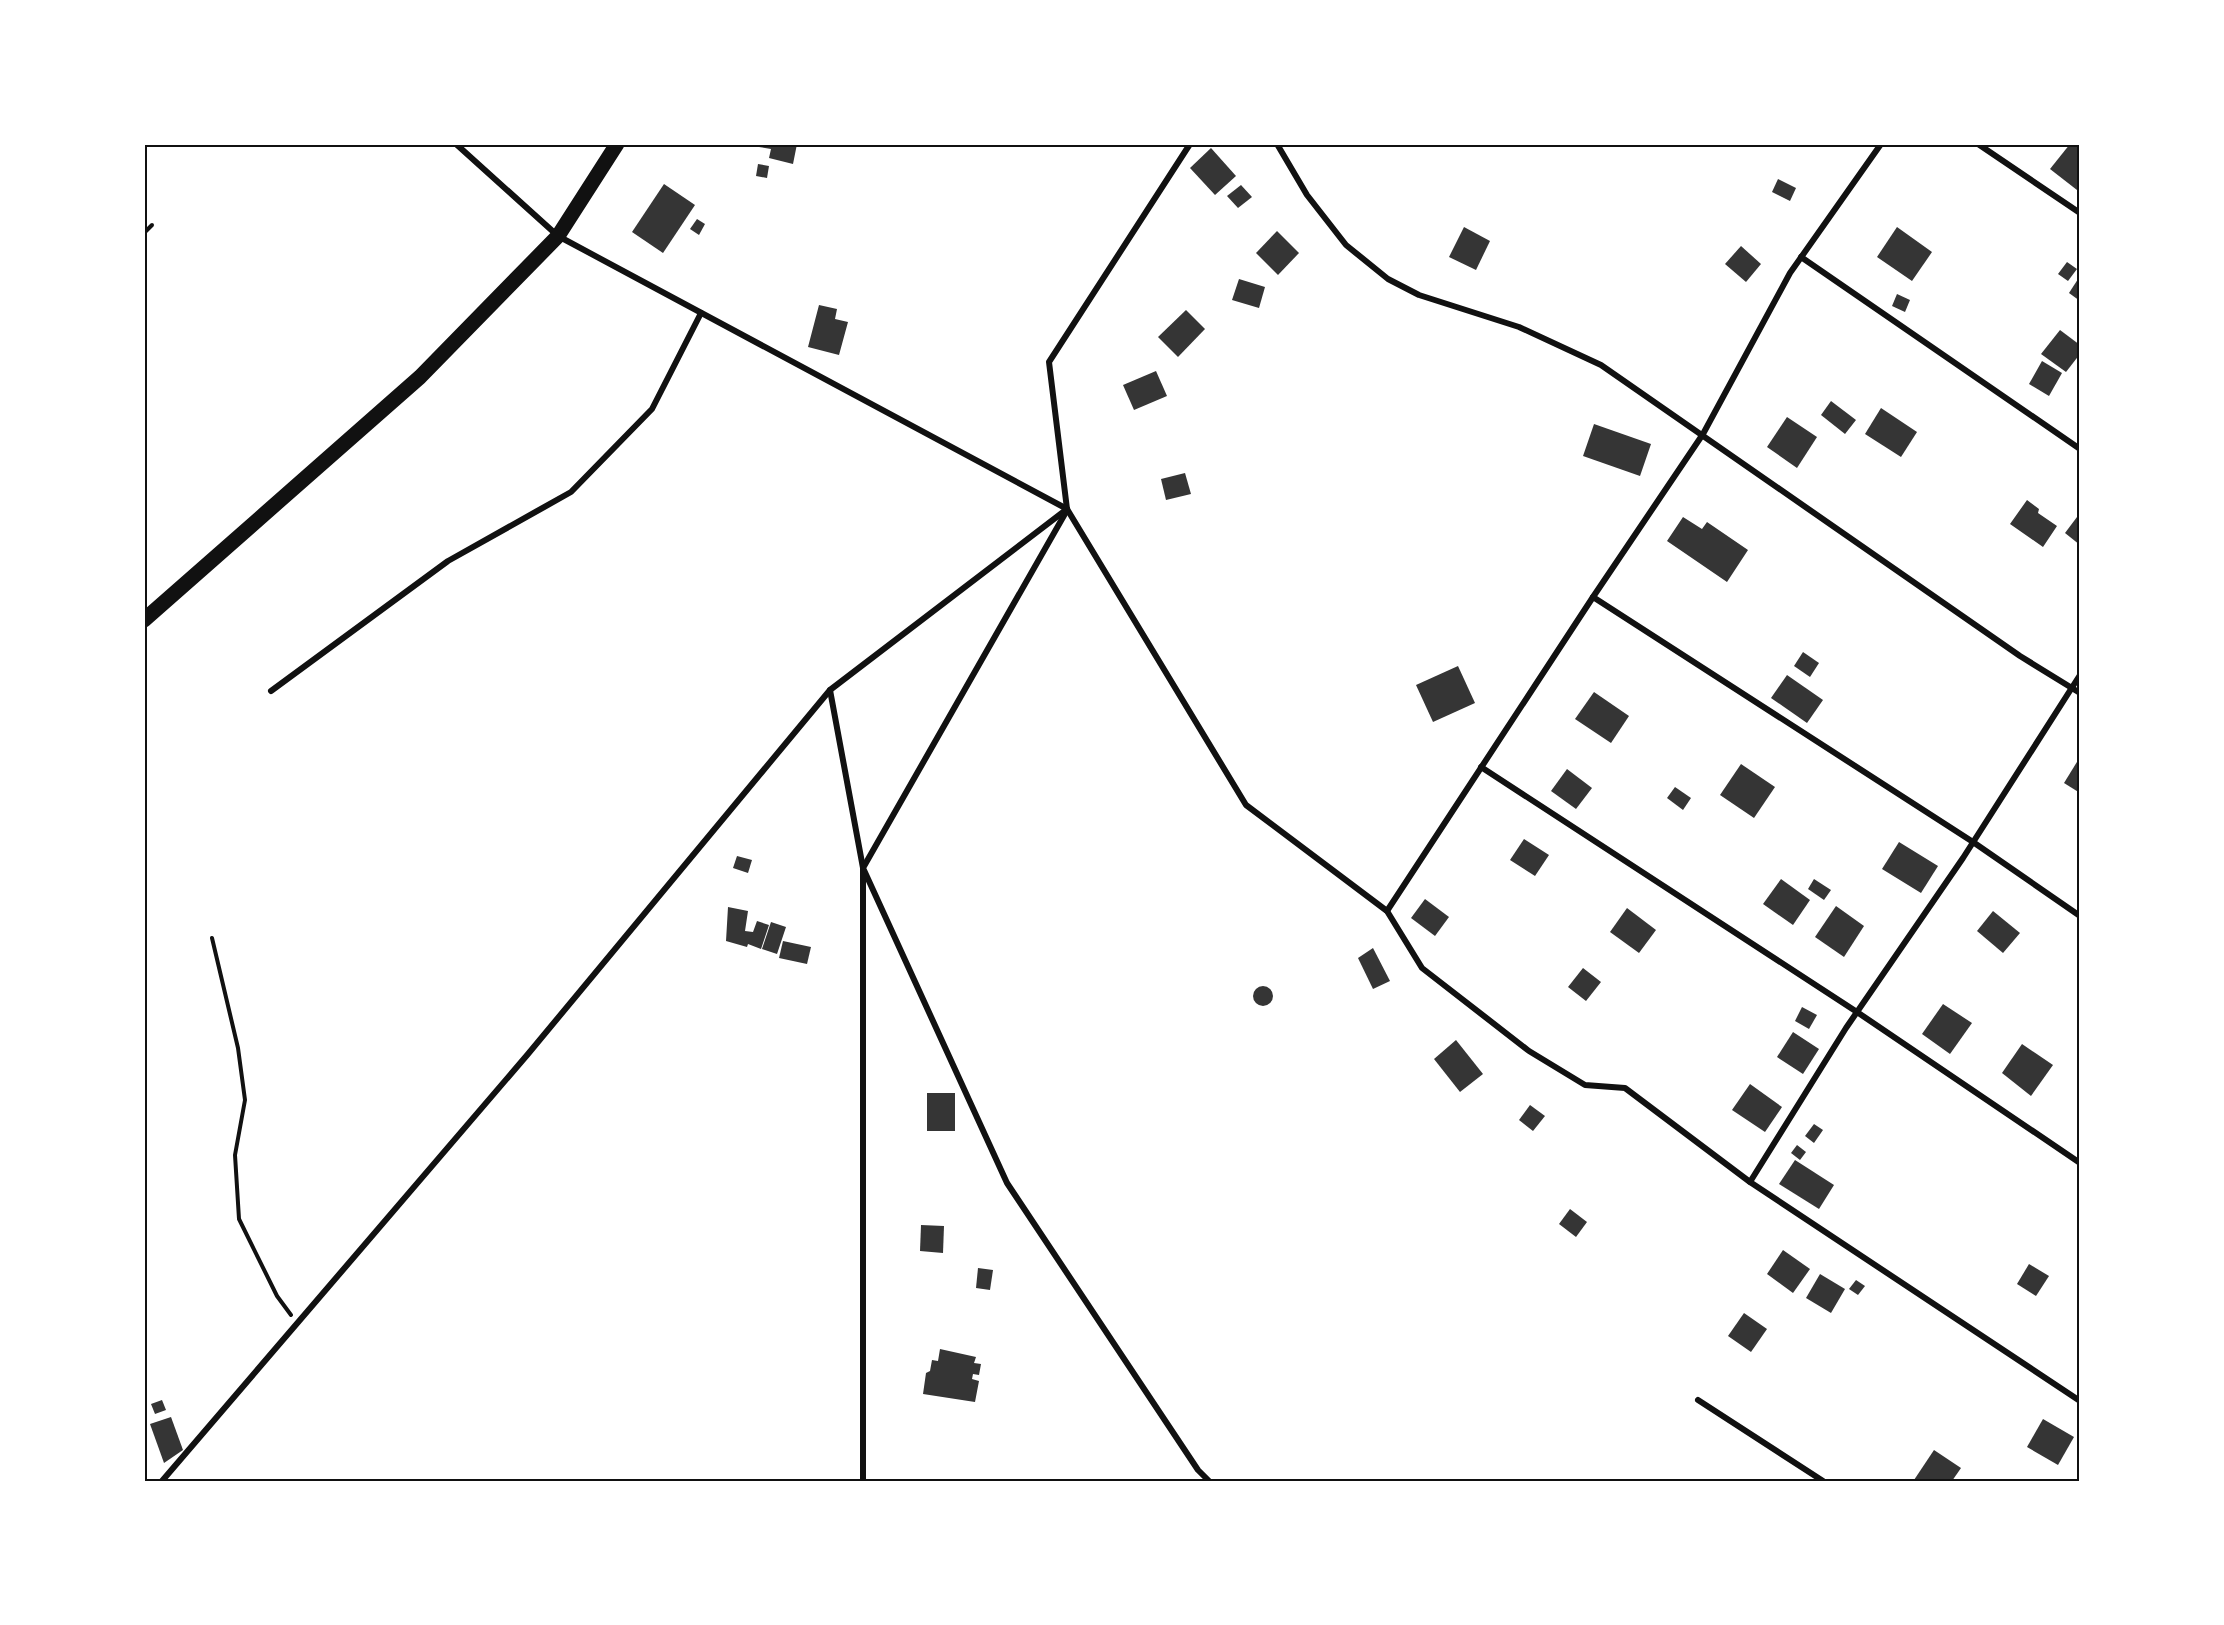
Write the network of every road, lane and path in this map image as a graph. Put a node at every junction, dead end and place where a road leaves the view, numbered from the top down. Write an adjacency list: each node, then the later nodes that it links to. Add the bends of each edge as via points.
1 (456, 144): 10 (street)
2 (617, 144): 10 (highway)
3 (1190, 144): 15 (street, via 1049,362)
4 (1277, 144): 13 (street, via 1307,195 1346,244 1388,279 1419,295 1519,327 1601,365)
5 (1881, 144): 11 (street)
6 (1978, 144): 7 (street)
7 (2080, 213)
8 (152, 225): 9 (path)
9 (144, 233)
10 (558, 236): 12 (street); 17 (highway, via 420,377)
11 (1801, 257): 13 (street); 14 (street)
12 (701, 313): 15 (street); 21 (street, via 651,409 571,492 448,561)
13 (1703, 434): 16 (street); 19 (street, via 2020,656)
14 (2080, 449)
15 (1067, 509): 20 (street); 25 (street); 26 (street, via 1246,805)
16 (1593, 597): 23 (street); 24 (street)
17 (144, 620)
18 (2080, 675): 19 (street)
19 (2072, 687): 22 (street); 24 (street)
20 (830, 690): 25 (street); 32 (street, via 528,1054)
21 (271, 691)
22 (2080, 693)
23 (1481, 767): 26 (street); 29 (street)
24 (1973, 842): 27 (street); 29 (street)
25 (863, 868): 36 (street); 37 (street, via 1007,1183)
26 (1387, 911): 31 (street, via 1422,968 1529,1051 1585,1085 1625,1088)
27 (2080, 916)
28 (212, 938): 32 (path, via 238,1048 245,1100 235,1155 239,1219 277,1296)
29 (1857, 1012): 30 (street); 31 (street)
30 (2080, 1163)
31 (1750, 1182): 34 (street)
32 (298, 1323): 35 (street)
33 (1698, 1400): 38 (street)
34 (2080, 1401)
35 (162, 1481)
36 (863, 1481)
37 (1209, 1481)
38 (1824, 1481)

